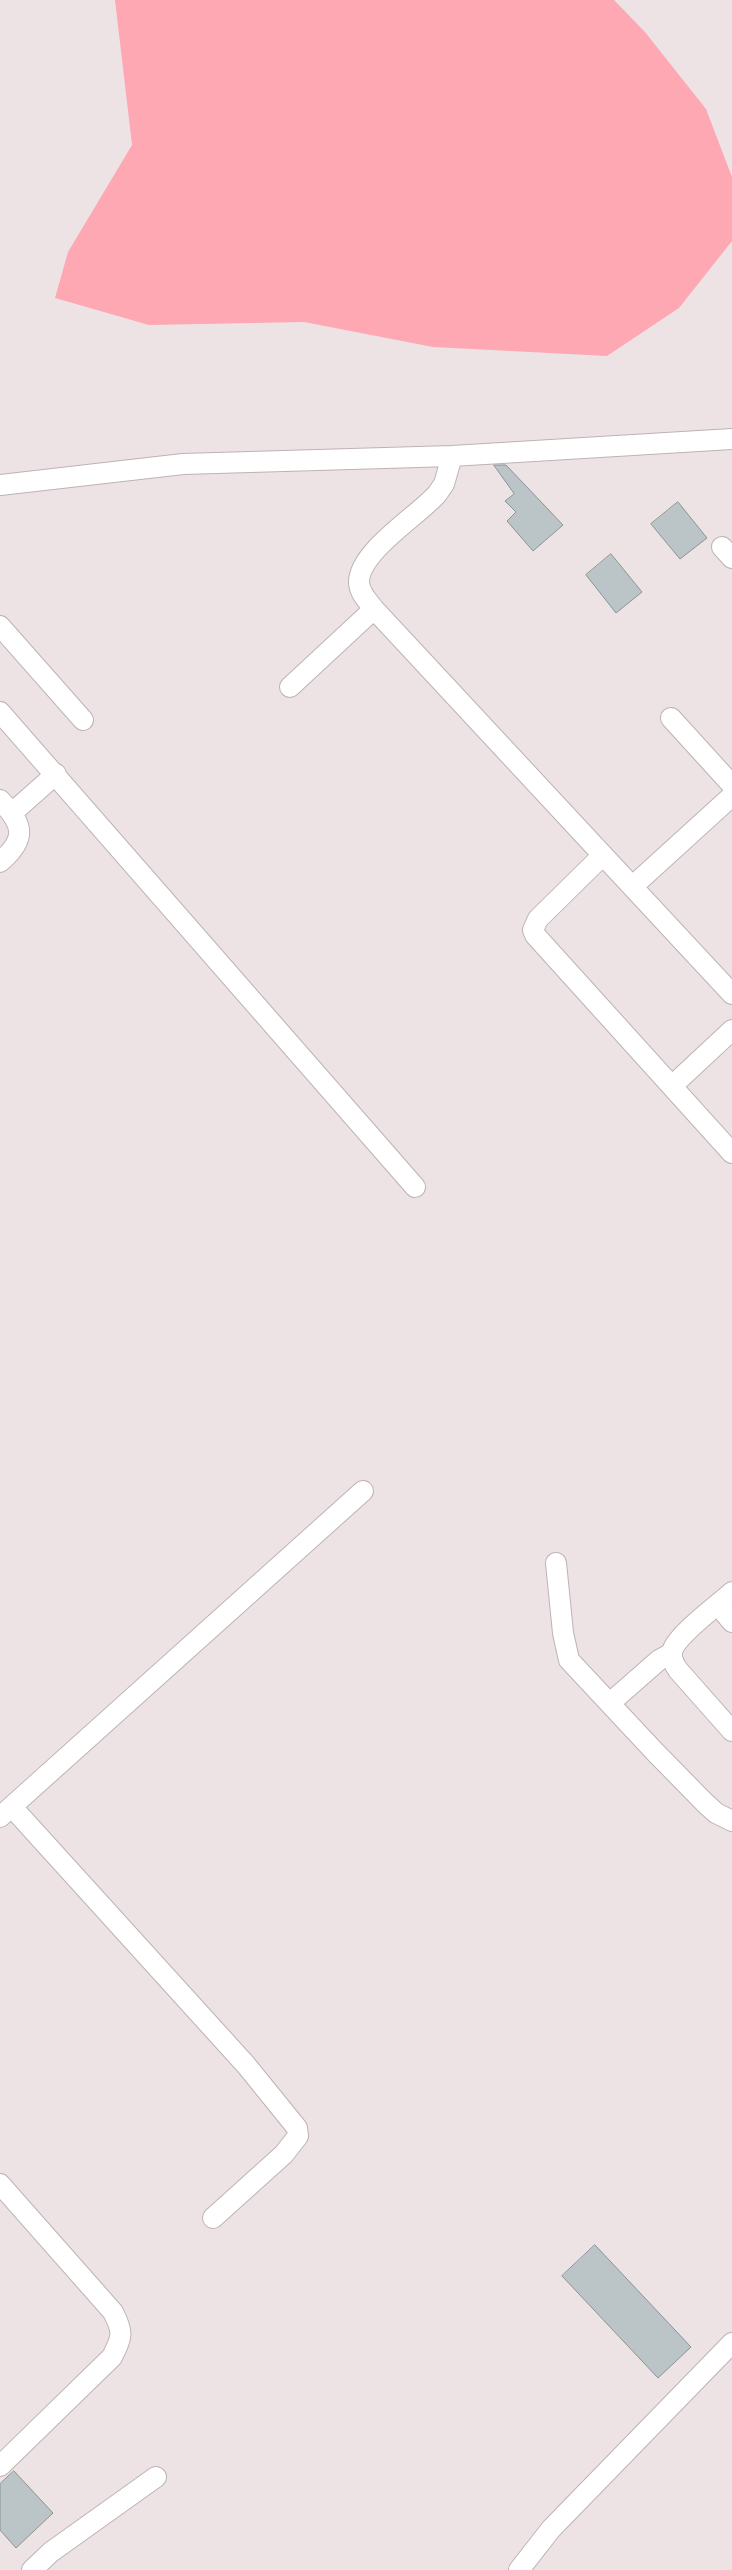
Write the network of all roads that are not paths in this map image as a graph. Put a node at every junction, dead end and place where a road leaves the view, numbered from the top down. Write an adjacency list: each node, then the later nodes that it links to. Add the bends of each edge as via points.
1 (732, 439): 2 (street)
2 (452, 456): 3 (street, via 183,464); 4 (street, via 444,484 437,494 382,544 362,570 360,589)
3 (0, 485)
4 (374, 609): 6 (street); 14 (street)
5 (0, 626): 9 (street)
6 (290, 687)
7 (0, 712): 10 (street)
8 (671, 718): 11 (street)
9 (84, 720)
10 (56, 774): 13 (street); 21 (street, via 261,1014)
11 (732, 785)
12 (732, 796): 16 (street)
13 (6, 806): 15 (street, via 18,822 18,840)
14 (603, 855): 16 (street); 19 (street, via 538,919 533,930)
15 (0, 862)
16 (633, 886): 17 (street)
17 (732, 994)
18 (732, 1030): 19 (street)
19 (672, 1086): 20 (street)
20 (732, 1153)
21 (415, 1187)
22 (363, 1491): 29 (street)
23 (556, 1563): 27 (street, via 567,1654)
24 (725, 1598): 25 (street); 26 (street, via 674,1645)
25 (732, 1622)
26 (672, 1653): 27 (street, via 659,1660); 28 (street, via 678,1670)
27 (610, 1703): 30 (street, via 705,1803)
28 (732, 1731)
29 (6, 1812): 32 (street, via 246,2065 297,2128 298,2136 284,2154)
30 (732, 1821)
31 (0, 2184): 34 (street, via 113,2312 122,2337 112,2357)
32 (213, 2218)
33 (732, 2343): 37 (street, via 551,2529)
34 (0, 2466)
35 (156, 2477): 36 (street, via 51,2552)
36 (32, 2570)
37 (519, 2570)

